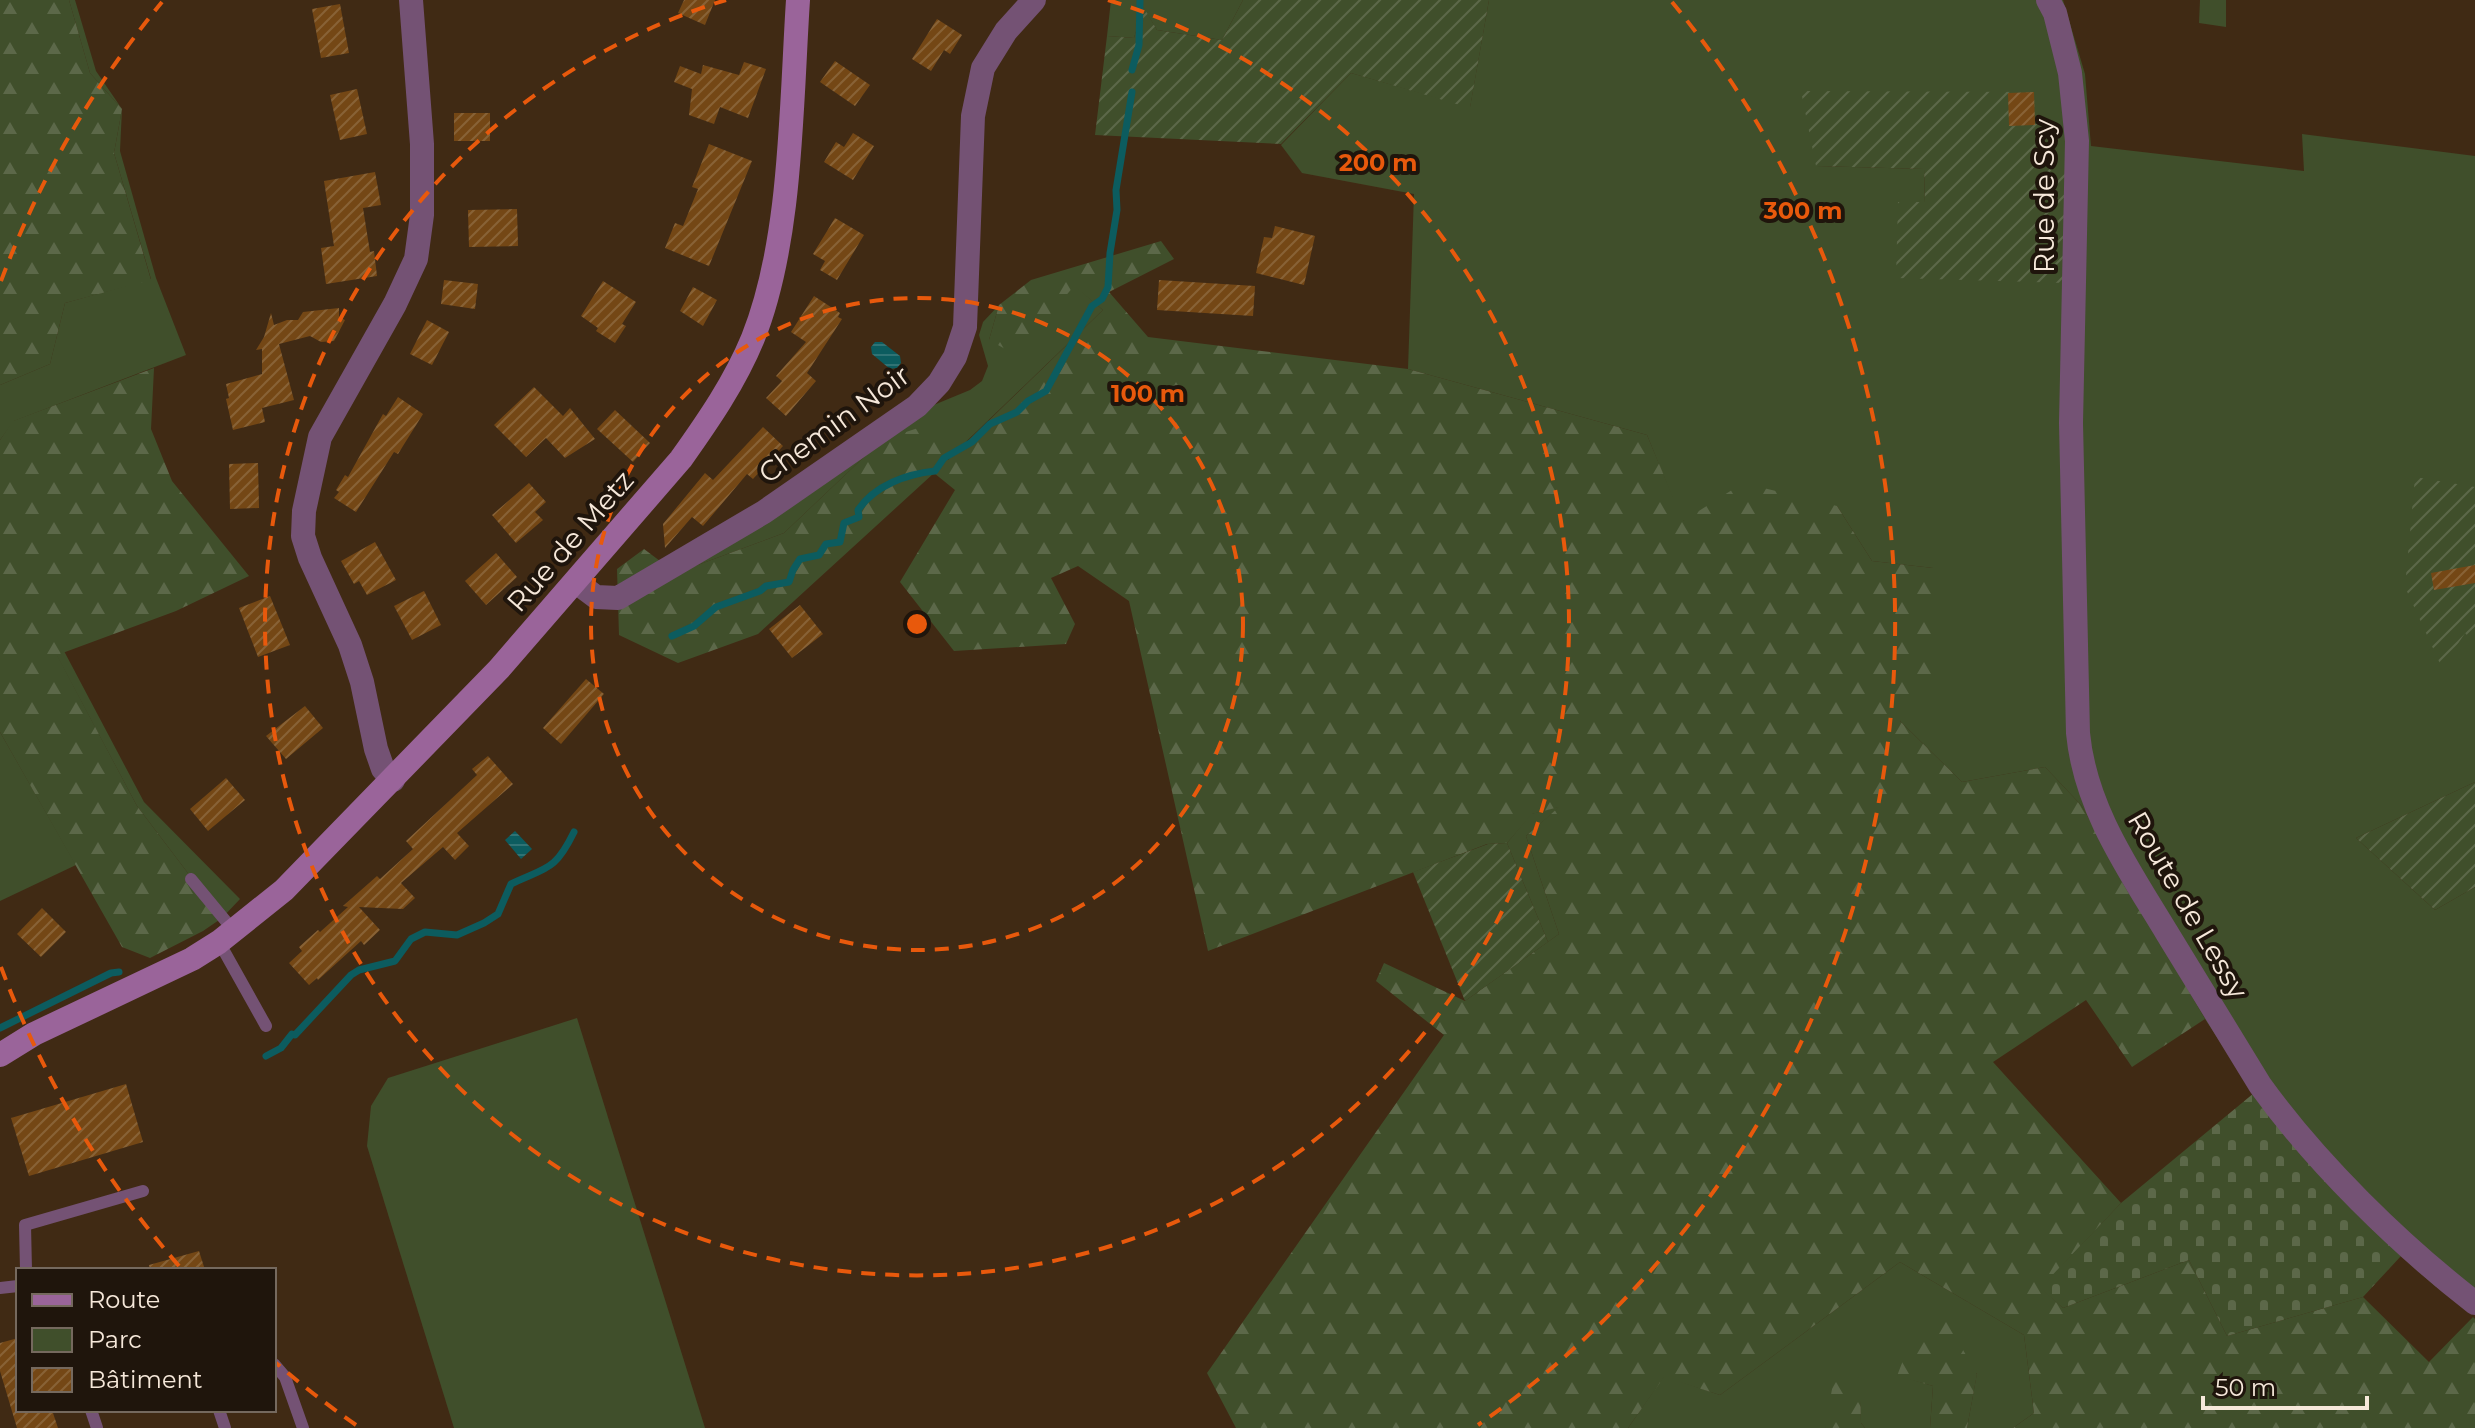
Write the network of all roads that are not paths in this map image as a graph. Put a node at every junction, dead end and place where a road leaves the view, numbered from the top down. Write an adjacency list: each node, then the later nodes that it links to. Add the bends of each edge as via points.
1 (411, 0): 7 (street, via 422,144 416,259 320,437 303,536 350,645 376,749)
2 (798, 0): 6 (main road, Rue de Metz, via 779,227 753,338 681,459)
3 (1034, 0): 6 (street, Chemin Noir, via 983,68 973,116 965,327 939,383 917,406 764,512 618,598 596,597)
4 (2048, 0): 5 (street, Rue de Scy, via 2070,73 2077,141)
5 (2072, 394): 14 (street, Route de Lessy, via 2081,759 2114,846 2286,1121 2405,1244)
6 (576, 582): 7 (main road, Rue de Metz)
7 (393, 780): 9 (main road, Rue de Metz, via 284,890)
8 (191, 879): 9 (lane)
9 (226, 937): 10 (lane); 11 (main road, Rue de Metz)
10 (266, 1026)
11 (0, 1055)
12 (143, 1191): 13 (lane, via 25,1225)
13 (26, 1268)
14 (2475, 1303)
15 (276, 1366): 16 (lane)
16 (303, 1428)

